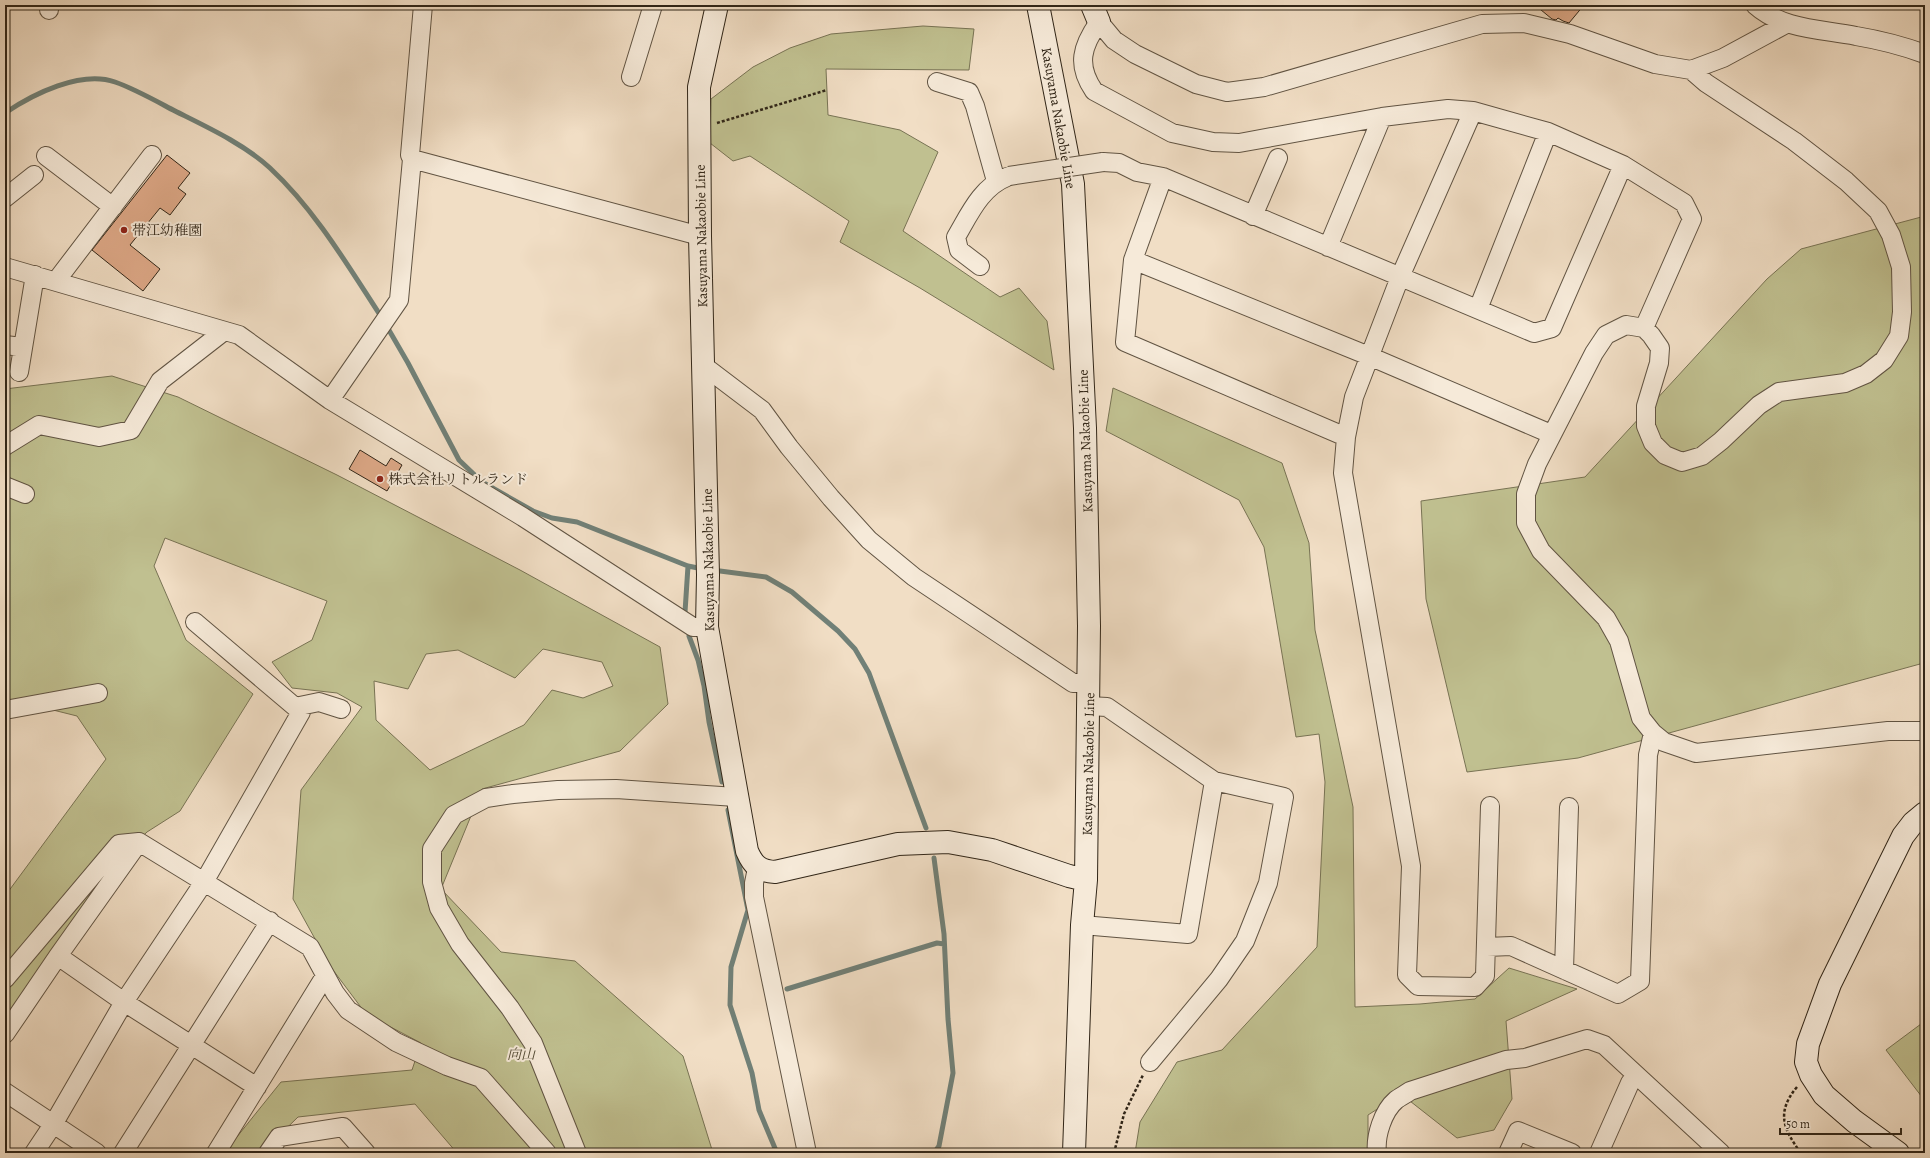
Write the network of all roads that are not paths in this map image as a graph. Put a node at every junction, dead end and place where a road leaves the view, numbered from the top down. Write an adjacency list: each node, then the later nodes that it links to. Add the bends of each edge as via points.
1 (423, 5): 18 (street, via 410,155)
2 (653, 5): 10 (street)
3 (717, 5): 26 (main road, Kasuyama Nakaobie Line, via 699,87)
4 (1038, 5): 49 (main road, Kasuyama Nakaobie Line, via 1073,184 1086,428 1090,626)
5 (1755, 5): 7 (street, via 1770,17)
6 (1095, 13): 9 (street, via 1114,40 1135,54 1196,84 1227,92 1264,88 1482,24 1524,23 1570,34 1655,64); 13 (street, via 1082,63 1085,79 1094,91 1172,133 1213,142 1239,143)
7 (1786, 24): 8 (street, via 1865,37); 9 (street, via 1723,58)
8 (1925, 54)
9 (1691, 70): 35 (street, via 1846,180 1878,211 1891,236 1901,267 1902,312 1899,336 1884,360 1866,374 1845,382 1779,392 1759,405 1702,456 1682,462 1665,455 1653,443 1646,426 1646,406 1659,363 1660,348)
10 (631, 77)
11 (937, 82): 22 (street, via 969,92)
12 (1473, 111): 13 (street, via 1448,109); 14 (street); 32 (street)
13 (1382, 117): 27 (street)
14 (1548, 132): 19 (street); 34 (street)
15 (152, 155): 24 (street)
16 (46, 156): 24 (street)
17 (1278, 158): 25 (street)
18 (412, 159): 26 (street); 41 (street, via 399,300)
19 (1623, 165): 34 (street, via 1552,328 1534,333); 35 (street, via 1684,203 1692,219)
20 (34, 175): 23 (street)
21 (1162, 178): 22 (street, bridge, via 1137,172 1119,163 1103,162); 25 (street); 28 (street)
22 (1002, 179): 29 (street, via 977,203 956,237 958,250)
23 (5, 198)
24 (113, 207): 33 (street)
25 (1253, 216): 27 (street)
26 (700, 236): 39 (main road, Kasuyama Nakaobie Line)
27 (1328, 247): 32 (street)
28 (1133, 260): 38 (street); 43 (street, via 1125,342)
29 (980, 266)
30 (5, 267): 31 (street)
31 (35, 275): 33 (street); 37 (street)
32 (1400, 277): 34 (street); 38 (street)
33 (56, 281): 36 (street)
34 (1478, 309)
35 (1644, 328): 42 (street, via 1626,325 1606,335)
36 (223, 332): 41 (street, via 239,335); 44 (street, via 160,381 132,430 99,437 39,425)
37 (13, 346): 40 (street)
38 (1369, 356): 42 (street); 43 (street, via 1354,397)
39 (704, 366): 48 (main road, Kasuyama Nakaobie Line); 49 (street, via 762,410 831,498 869,540 914,578 1073,683)
40 (18, 372)
41 (330, 400): 48 (street, via 523,517 693,627)
42 (1551, 434): 56 (street, via 1526,494 1526,524 1541,551 1606,618 1618,641 1641,718)
43 (1346, 437): 68 (street, via 1343,473 1411,866 1407,975 1418,986 1474,987 1485,976)
44 (5, 446)
45 (5, 486): 46 (street)
46 (25, 494)
47 (195, 622): 52 (street)
48 (707, 627): 58 (main road, Kasuyama Nakaobie Line)
49 (1088, 683): 51 (main road, Kasuyama Nakaobie Line)
50 (98, 693): 54 (street)
51 (1089, 706): 57 (street, via 1107,708); 64 (main road, Kasuyama Nakaobie Line)
52 (295, 707): 53 (street, via 319,702); 65 (street, via 301,712)
53 (341, 709)
54 (5, 710)
55 (1925, 731): 56 (street, via 1888,731 1696,753 1664,742)
56 (1654, 733): 70 (street, via 1648,755 1640,981 1618,994)
57 (1214, 781): 67 (street, via 1188,934); 76 (street, via 1284,797 1268,883 1245,941 1219,979)
58 (736, 797): 63 (main road, Kasuyama Nakaobie Line, via 747,851); 89 (street, via 616,789 558,790 486,798 454,815 432,849 432,882 439,908 460,944 510,1008 533,1044)
59 (1490, 806): 68 (street)
60 (1569, 807): 70 (street)
61 (1925, 813): 97 (main road, via 1903,836 1830,984 1808,1044 1806,1062 1824,1095)
62 (139, 842): 65 (street); 69 (street); 72 (street, via 119,844)
63 (757, 868): 64 (main road, via 775,872 898,844 948,842 992,850); 90 (street, via 754,897)
64 (1086, 880): 67 (main road, Kasuyama Nakaobie Line)
65 (204, 882): 66 (street); 73 (street)
66 (270, 922): 71 (street, via 310,947); 75 (street)
67 (1082, 925): 91 (main road, Kasuyama Nakaobie Line)
68 (1487, 947): 70 (street, via 1511,946)
69 (58, 956): 73 (street); 74 (street)
70 (1564, 970)
71 (325, 976): 78 (street); 88 (street, via 348,1010 396,1042 447,1066 481,1078)
72 (5, 979)
73 (124, 1002): 75 (street); 80 (street)
74 (5, 1034)
75 (191, 1045): 78 (street); 84 (street)
76 (1150, 1062)
77 (1636, 1075): 81 (street); 92 (street, via 1604,1045 1587,1040 1525,1058 1506,1060 1410,1092 1396,1100 1381,1124 1376,1145); 95 (street)
78 (257, 1087): 85 (street)
79 (5, 1092): 80 (street)
80 (54, 1123): 82 (street); 83 (street)
81 (1704, 1147): 96 (street)
82 (34, 1153)
83 (98, 1153)
84 (123, 1153)
85 (216, 1153)
86 (268, 1153): 87 (street, via 279,1137 343,1127)
87 (366, 1153)
88 (547, 1153)
89 (577, 1153)
90 (807, 1153)
91 (1074, 1153)
92 (1377, 1153)
93 (1508, 1153): 94 (street, via 1518,1131)
94 (1572, 1153)
95 (1599, 1153)
96 (1721, 1153)
97 (1898, 1153)

